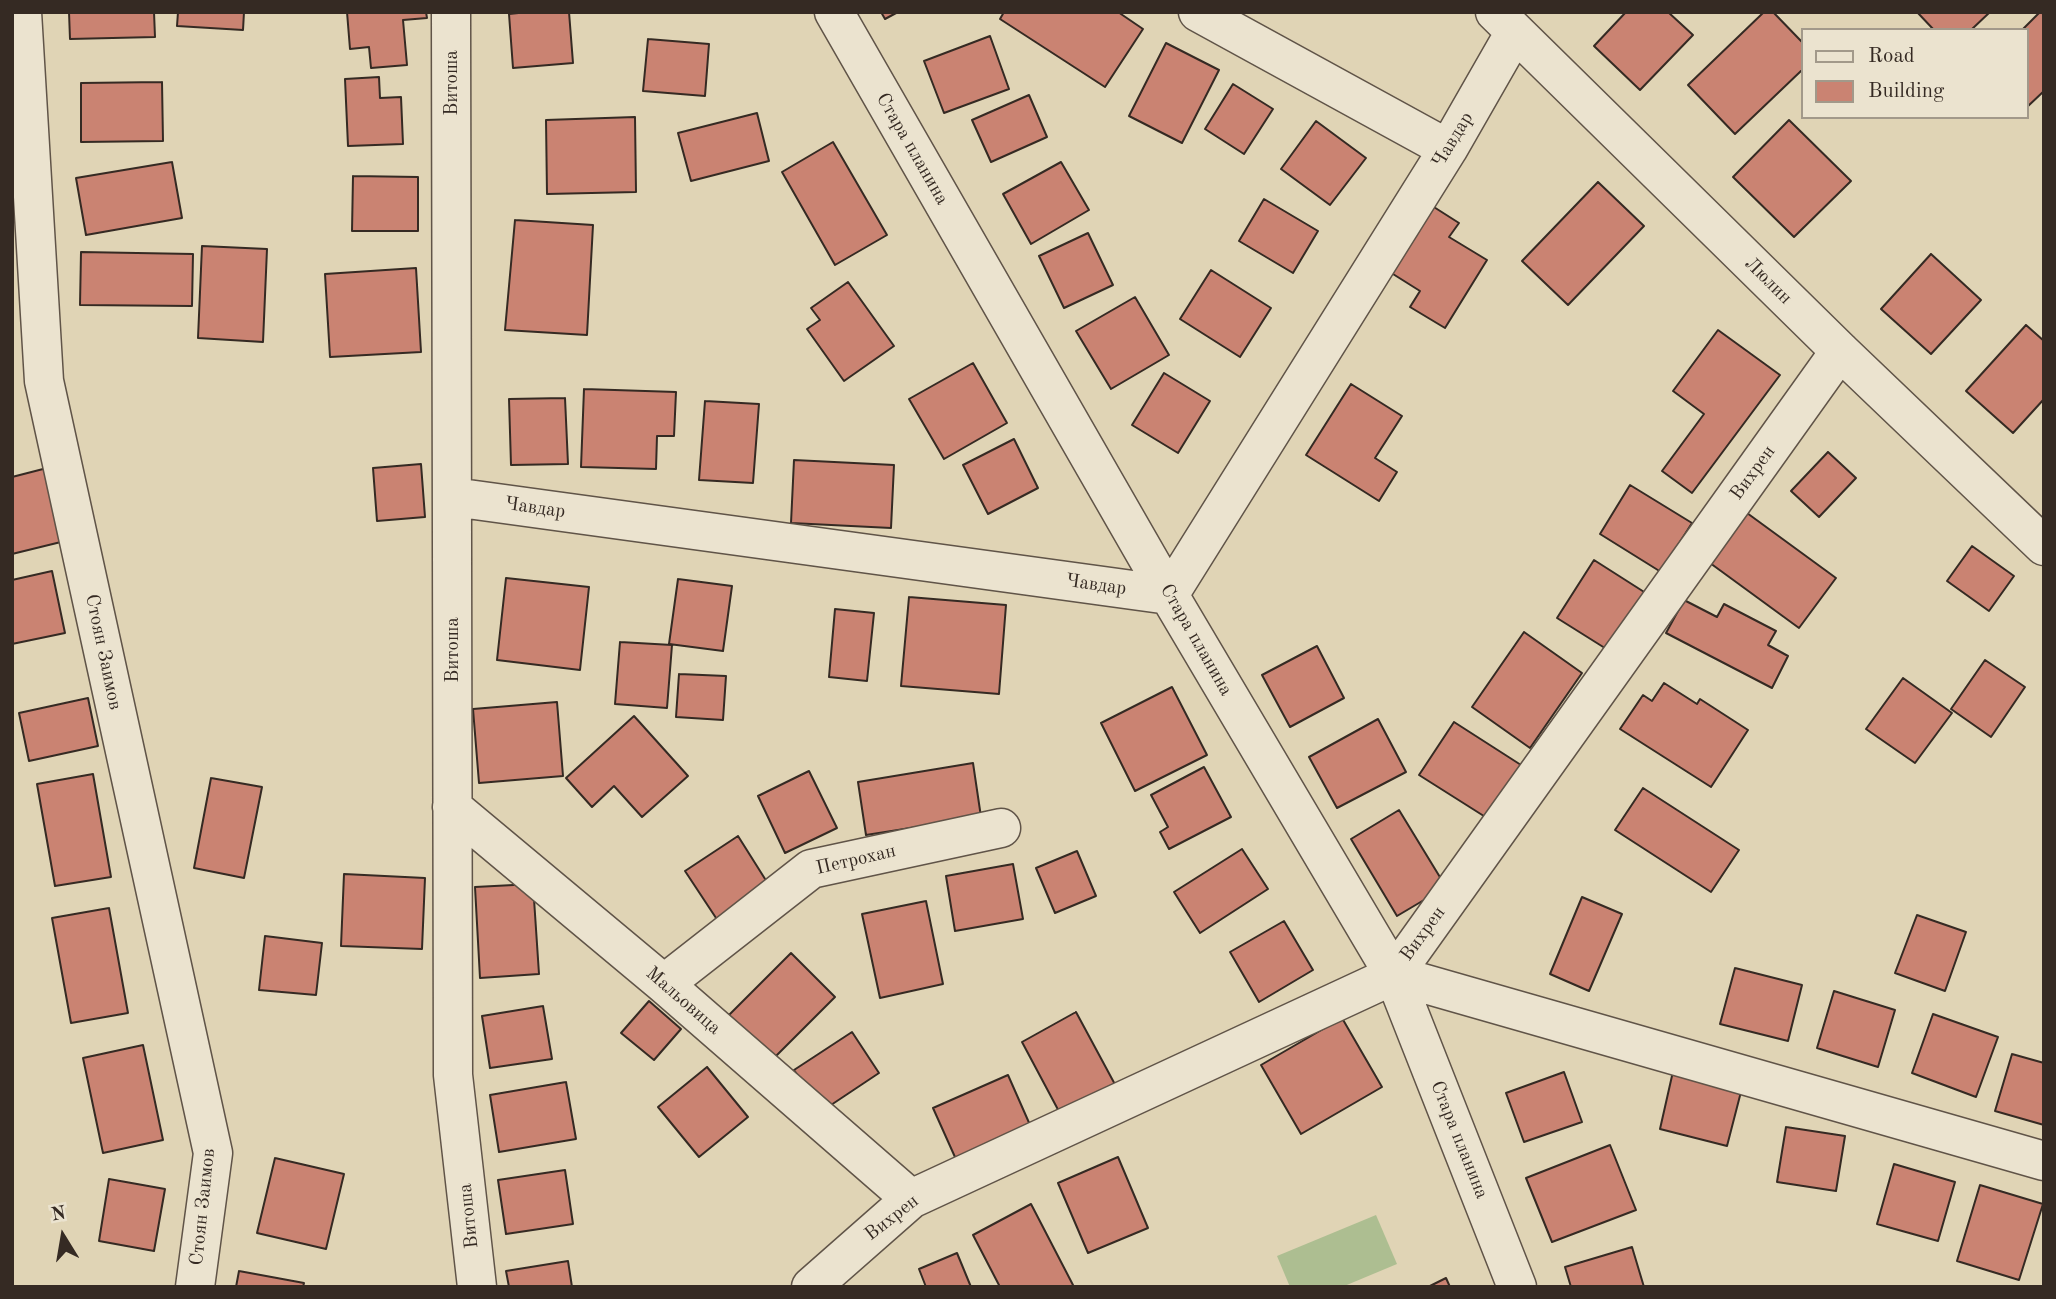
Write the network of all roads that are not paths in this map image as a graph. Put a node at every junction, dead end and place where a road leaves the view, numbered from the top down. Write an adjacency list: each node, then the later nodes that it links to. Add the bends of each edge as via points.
1 (22, 12): 9 (street, Стоян Заимов)
2 (452, 12): 10 (street, Витоша)
3 (834, 12): 12 (street, Стара планина)
4 (1198, 12): 6 (street)
5 (1505, 22): 6 (street, Чавдар); 8 (street, Люлин)
6 (1448, 149): 12 (street, Чавдар)
7 (12, 350): 9 (street)
8 (1840, 351): 11 (street, Люлин); 15 (street, Вихрен)
9 (44, 381): 19 (street, Стоян Заимов, via 213,1153)
10 (453, 497): 12 (street, Чавдар); 13 (street, Витоша)
11 (2044, 547)
12 (1169, 595): 15 (street, Стара планина)
13 (452, 807): 16 (street, Мальовица); 20 (street, Витоша, via 453,1075)
14 (1000, 828): 16 (street, Петрохан, via 811,869)
15 (1394, 975): 17 (street); 18 (street, Вихрен); 22 (street, Стара планина)
16 (664, 984): 18 (street, Мальовица)
17 (2044, 1161)
18 (911, 1199): 21 (street, Вихрен)
19 (195, 1287)
20 (477, 1287)
21 (811, 1287)
22 (1517, 1287)

